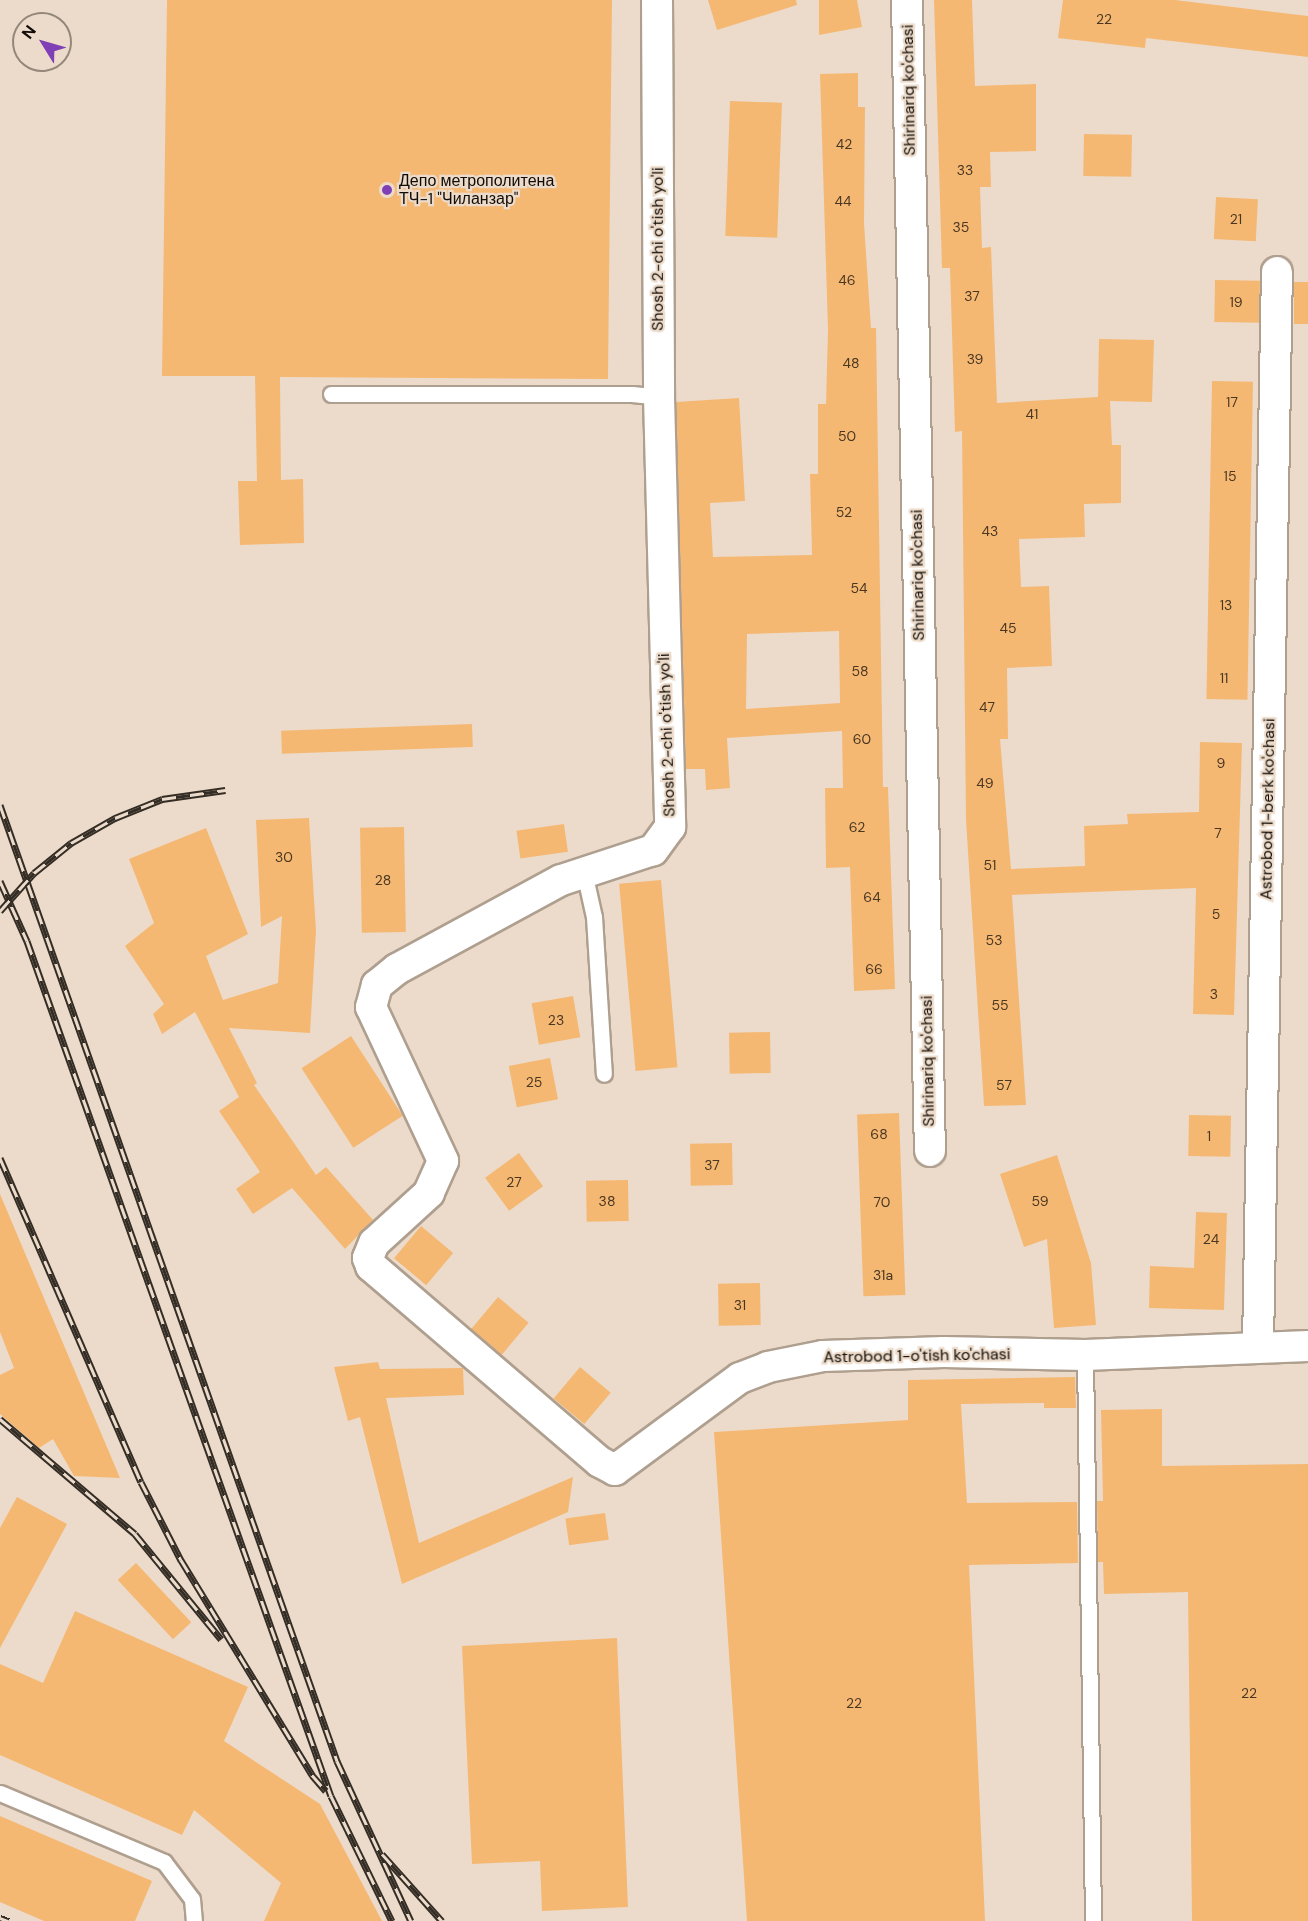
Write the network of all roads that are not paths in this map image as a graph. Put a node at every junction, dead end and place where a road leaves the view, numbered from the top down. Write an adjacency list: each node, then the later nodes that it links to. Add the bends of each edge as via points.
1 (657, 0): 5 (street, Shosh 2-chi o'tish yo'li)
2 (907, 0): 8 (street, Shirinariq ko'chasi)
3 (1277, 272): 10 (street, Astrobod 1-berk ko'chasi)
4 (331, 394): 5 (lane)
5 (658, 397): 6 (street, Shosh 2-chi o'tish yo'li, via 669,827 653,850)
6 (584, 872): 7 (lane, via 594,917); 9 (street, Shosh 2-chi o'tish yo'li, via 397,969 377,985 371,1007 443,1161 429,1193)
7 (604, 1074)
8 (930, 1151)
9 (374, 1244): 12 (street, Astrobod 1-o'tish ko'chasi, via 368,1258 379,1275 600,1462 615,1470 716,1392 768,1367 823,1356 944,1352)
10 (1258, 1346): 11 (street, Astrobod 1-o'tish ko'chasi); 12 (street, Astrobod 1-o'tish ko'chasi)
11 (1308, 1346)
12 (1085, 1355): 15 (lane)
13 (0, 1793): 14 (lane, via 164,1862 192,1899)
14 (194, 1921)
15 (1094, 1921)

